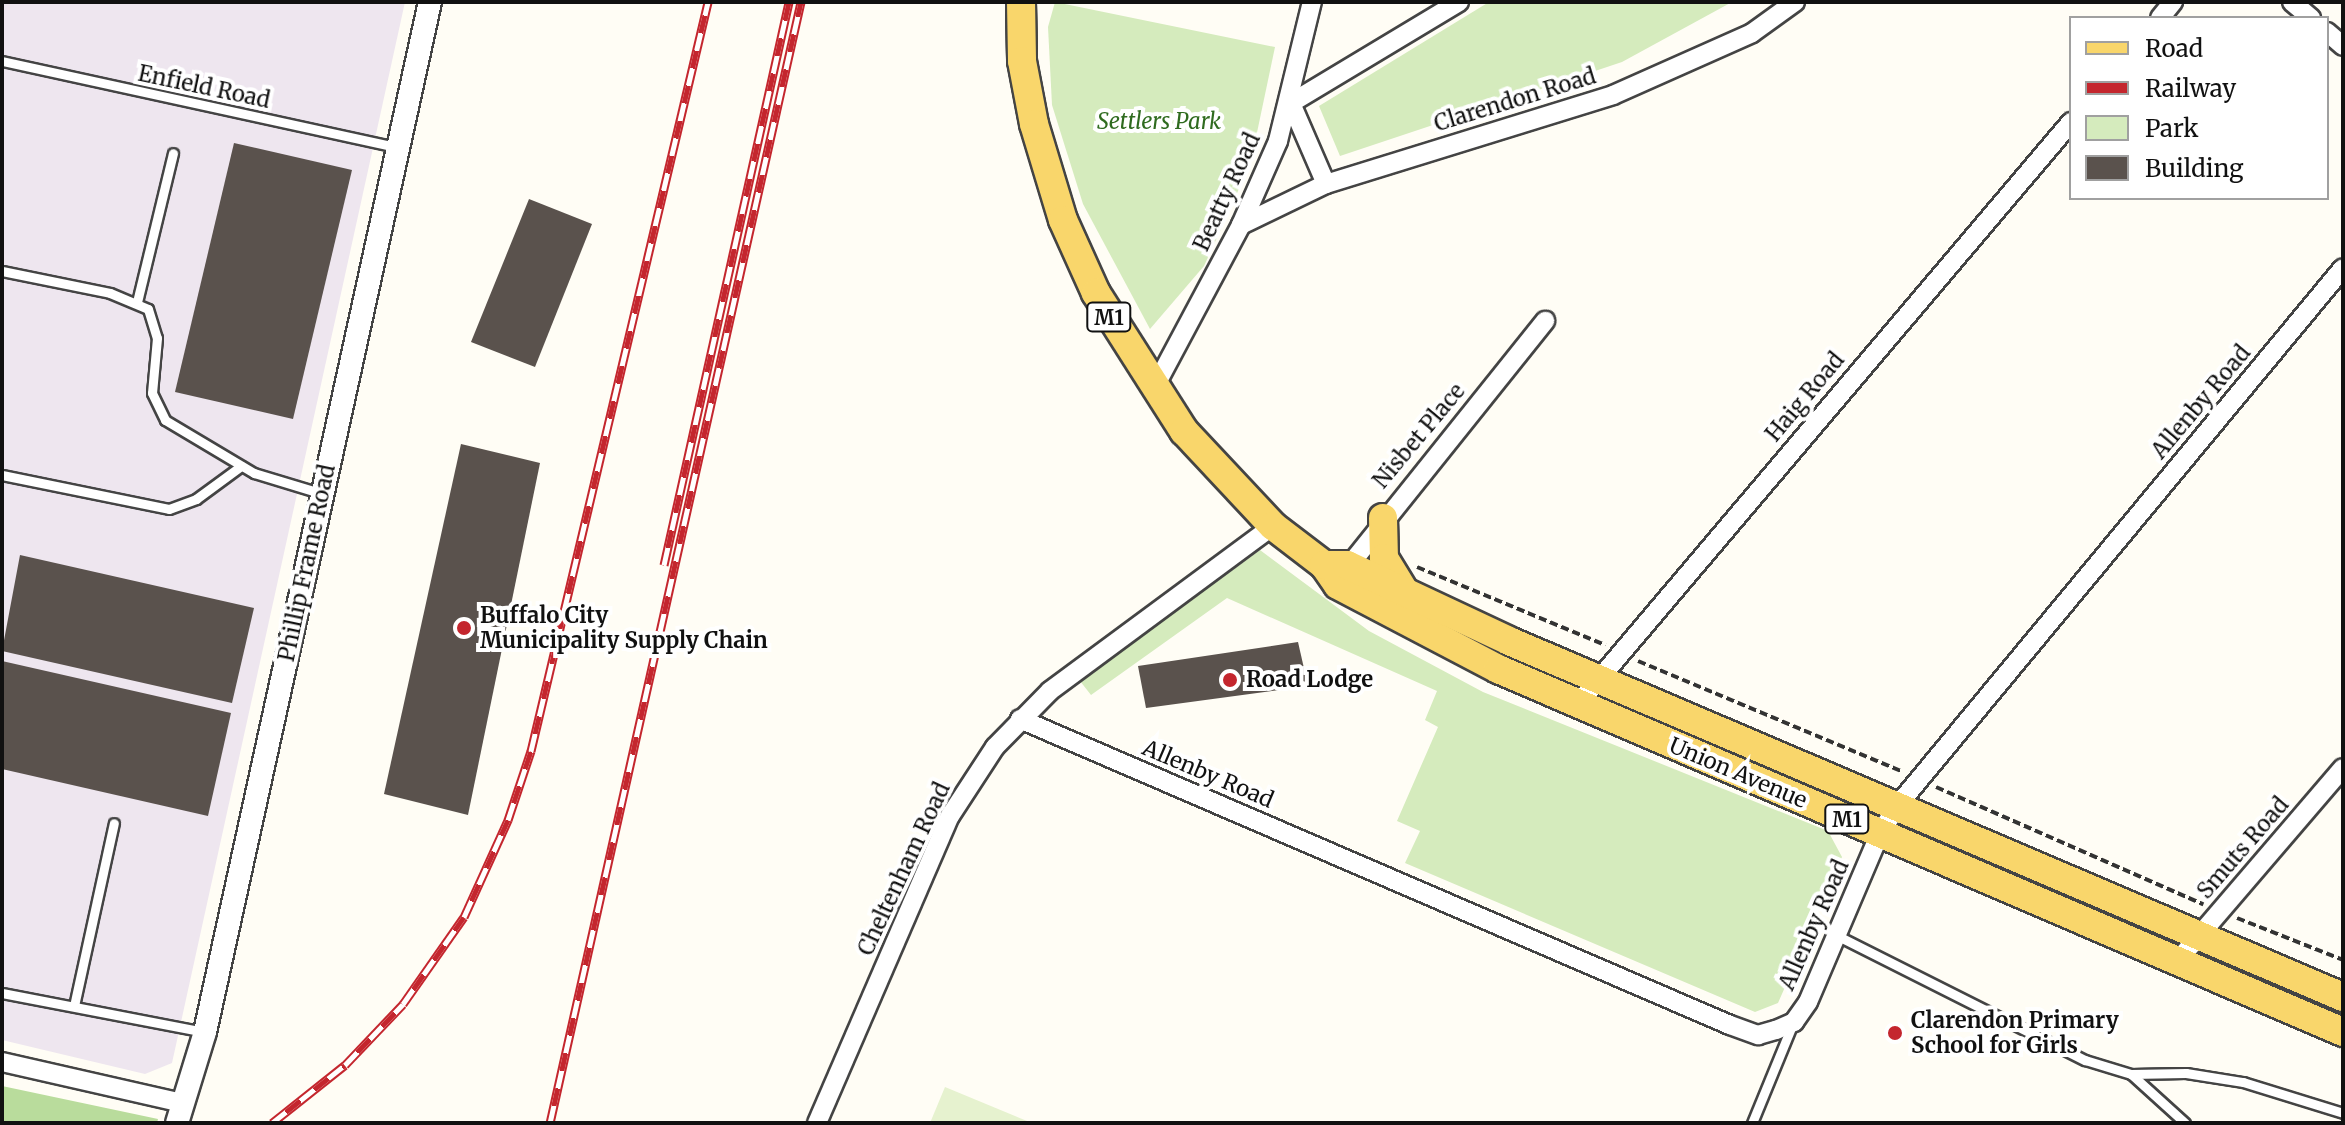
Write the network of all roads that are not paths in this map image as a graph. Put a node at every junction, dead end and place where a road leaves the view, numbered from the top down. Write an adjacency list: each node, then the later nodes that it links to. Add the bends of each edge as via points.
1 (430, 2): 11 (street, Phillip Frame Road)
2 (1021, 2): 19 (main road, Union Avenue / M1, via 1022,61 1050,184 1096,293)
3 (1312, 2): 9 (street, Beatty Road)
4 (1459, 2): 9 (street)
5 (1795, 2): 13 (street, Clarendon Road, via 1752,33 1613,95)
6 (2292, 2): 7 (street)
7 (2309, 16)
8 (2, 61): 11 (lane, Enfield Road)
9 (1291, 103): 13 (street); 14 (street, Beatty Road)
10 (2069, 124): 27 (street, Haig Road)
11 (398, 147): 22 (street, Phillip Frame Road)
12 (173, 153): 17 (lane)
13 (1326, 184): 14 (street, Clarendon Road)
14 (1241, 225): 19 (street, Beatty Road)
15 (2343, 268): 31 (street, Allenby Road)
16 (2, 271): 17 (lane)
17 (137, 302): 20 (lane, via 154,322 156,409 172,425)
18 (1545, 321): 23 (street, Nisbet Place)
19 (1153, 390): 24 (main road, Union Avenue / M1)
20 (241, 466): 21 (lane, via 196,499 169,509); 22 (lane)
21 (2, 475)
22 (323, 494): 41 (street, Phillip Frame Road)
23 (1383, 518): 25 (street, Nisbet Place); 26 (main road, via 1384,558)
24 (1273, 526): 25 (main road, Union Avenue / M1); 29 (street, Cheltenham Road, via 1050,691)
25 (1336, 572): 26 (main road, Union Avenue / M1); 28 (main road, Union Avenue / M1)
26 (1406, 594): 27 (main road, Union Avenue / M1)
27 (1597, 678): 28 (street, Haig Road); 31 (main road, Union Avenue / M1)
28 (1578, 704): 33 (main road, Union Avenue / M1)
29 (1020, 719): 40 (street, Allenby Road, via 1730,1025 1758,1035); 47 (street, Cheltenham Road, via 950,816)
30 (2343, 768): 34 (street, Smuts Road)
31 (1898, 805): 33 (street, Allenby Road); 34 (main road, Union Avenue / M1)
32 (114, 823): 39 (lane)
33 (1880, 833): 35 (street, Allenby Road); 36 (main road, Union Avenue / M1)
34 (2201, 934): 36 (street, Smuts Road); 38 (main road, Union Avenue / M1)
35 (1836, 935): 40 (street, Allenby Road); 44 (lane, via 2085,1060)
36 (2180, 958): 42 (main road, Union Avenue / M1)
37 (2, 993): 39 (lane)
38 (2343, 997)
39 (74, 1006): 41 (lane)
40 (1794, 1022): 48 (lane)
41 (205, 1032): 46 (street, Phillip Frame Road)
42 (2343, 1032)
43 (2, 1062): 46 (street)
44 (2131, 1074): 45 (lane, via 2186,1073 2243,1082); 49 (lane)
45 (2343, 1113)
46 (180, 1115)
47 (817, 1123)
48 (1752, 1123)
49 (2185, 1123)

